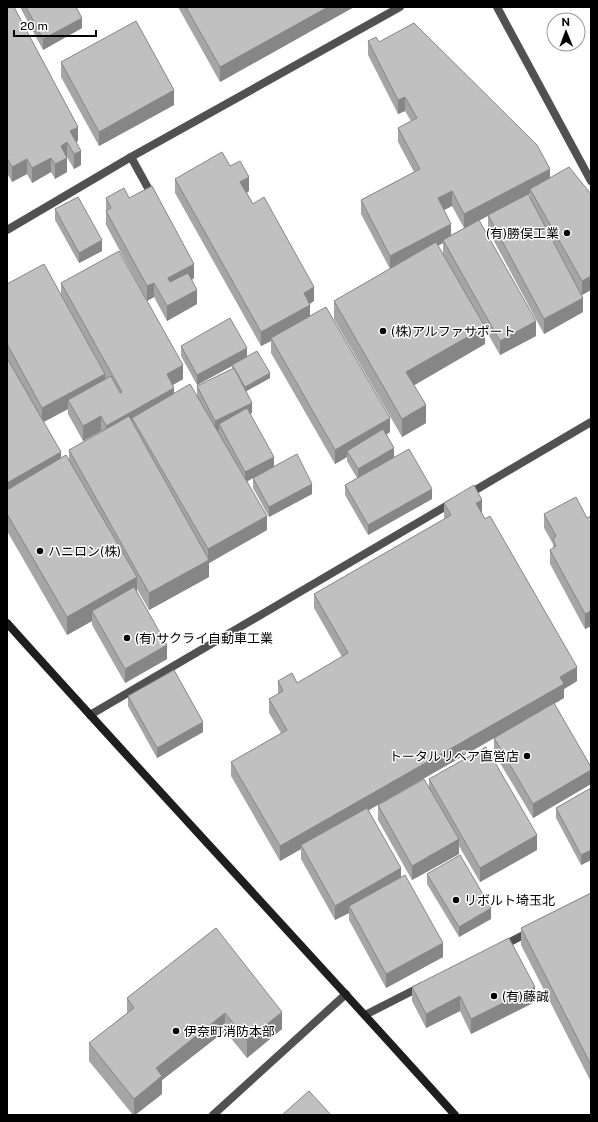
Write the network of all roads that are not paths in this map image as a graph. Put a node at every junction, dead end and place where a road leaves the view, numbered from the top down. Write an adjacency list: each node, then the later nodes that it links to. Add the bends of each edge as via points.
1 (400, 7): 3 (street)
2 (497, 7): 4 (street)
3 (131, 157): 5 (street); 6 (street)
4 (591, 181)
5 (156, 203)
6 (7, 230)
7 (591, 422): 9 (street)
8 (7, 622): 9 (street)
9 (90, 715): 13 (street)
10 (542, 926): 11 (street)
11 (492, 951)
12 (429, 983): 14 (street)
13 (346, 994): 14 (street); 15 (street)
14 (366, 1015): 16 (street)
15 (213, 1115)
16 (455, 1115)

